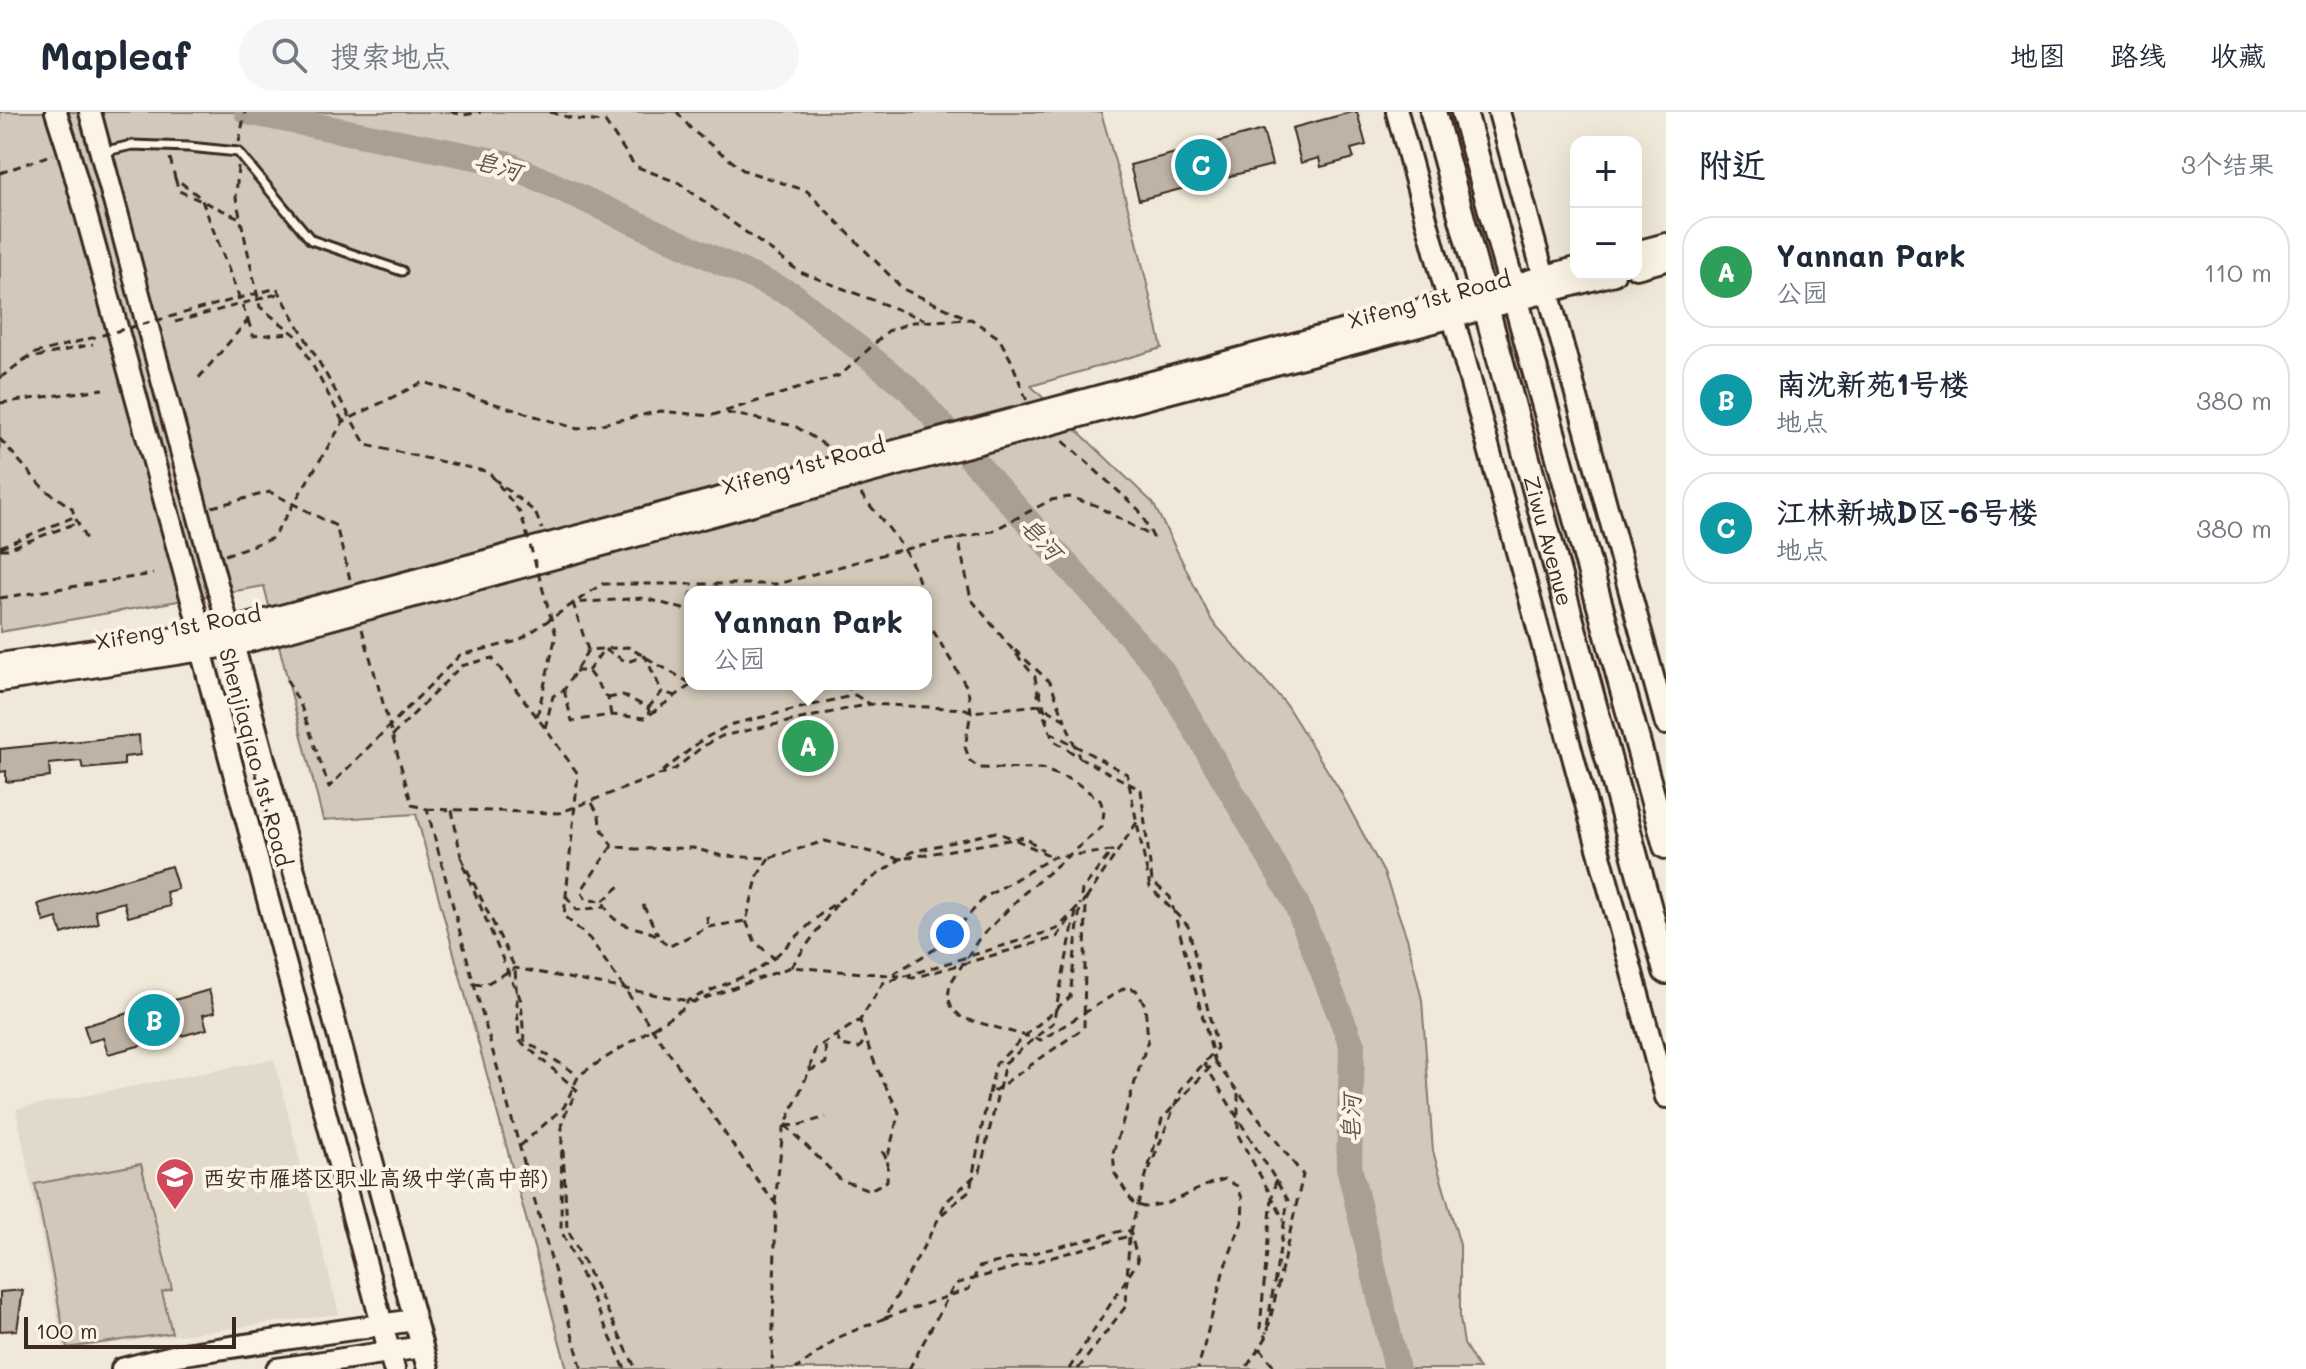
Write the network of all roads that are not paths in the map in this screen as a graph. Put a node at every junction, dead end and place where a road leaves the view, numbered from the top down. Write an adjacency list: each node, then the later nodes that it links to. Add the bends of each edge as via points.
1 (56, 112): 22 (main road, Shenjiaqiao 1st Road)
2 (1397, 112): 18 (main road)
3 (1433, 112): 17 (main road, Ziwu Avenue)
4 (1464, 112): 16 (main road, Ziwu Avenue)
5 (1499, 112): 15 (main road)
6 (92, 122): 7 (main road, Shenjiaqiao 1st Road)
7 (100, 152): 12 (lane, via 132,145 238,152 311,240); 21 (main road, Shenjiaqiao 1st Road)
8 (1666, 244): 9 (main road)
9 (1642, 250)
10 (1666, 260): 11 (main road)
11 (1642, 266)
12 (402, 271)
13 (1570, 271): 15 (main road, Xifeng 1st Road)
14 (1573, 280): 15 (main road, Xifeng 1st Road)
15 (1546, 284): 16 (main road, Xifeng 1st Road); 25 (main road)
16 (1515, 292): 17 (main road, Xifeng 1st Road); 26 (main road, Ziwu Avenue)
17 (1485, 301): 18 (main road, Xifeng 1st Road); 27 (main road, Ziwu Avenue)
18 (1451, 310): 19 (main road, Xifeng 1st Road); 28 (main road)
19 (845, 471): 20 (main road, Xifeng 1st Road); 20 (main road, Xifeng 1st Road, via 548,543)
20 (356, 604): 21 (main road, Xifeng 1st Road)
21 (232, 637): 22 (main road, Xifeng 1st Road); 29 (main road, Shenjiaqiao 1st Road)
22 (201, 642): 23 (main road, Xifeng 1st Road); 24 (main road, Xifeng 1st Road); 30 (main road, Shenjiaqiao 1st Road)
23 (0, 664)
24 (0, 681)
25 (1666, 724)
26 (1666, 846)
27 (1666, 971)
28 (1666, 1097)
29 (414, 1320): 30 (main road); 31 (main road, Shenjiaqiao 1st Road)
30 (382, 1324): 32 (main road, Shenjiaqiao 1st Road); 33 (main road, via 177,1355)
31 (422, 1347): 32 (main road); 35 (main road, Shenjiaqiao 1st Road)
32 (392, 1360): 34 (main road)
33 (122, 1369)
34 (277, 1369)
35 (428, 1369)

